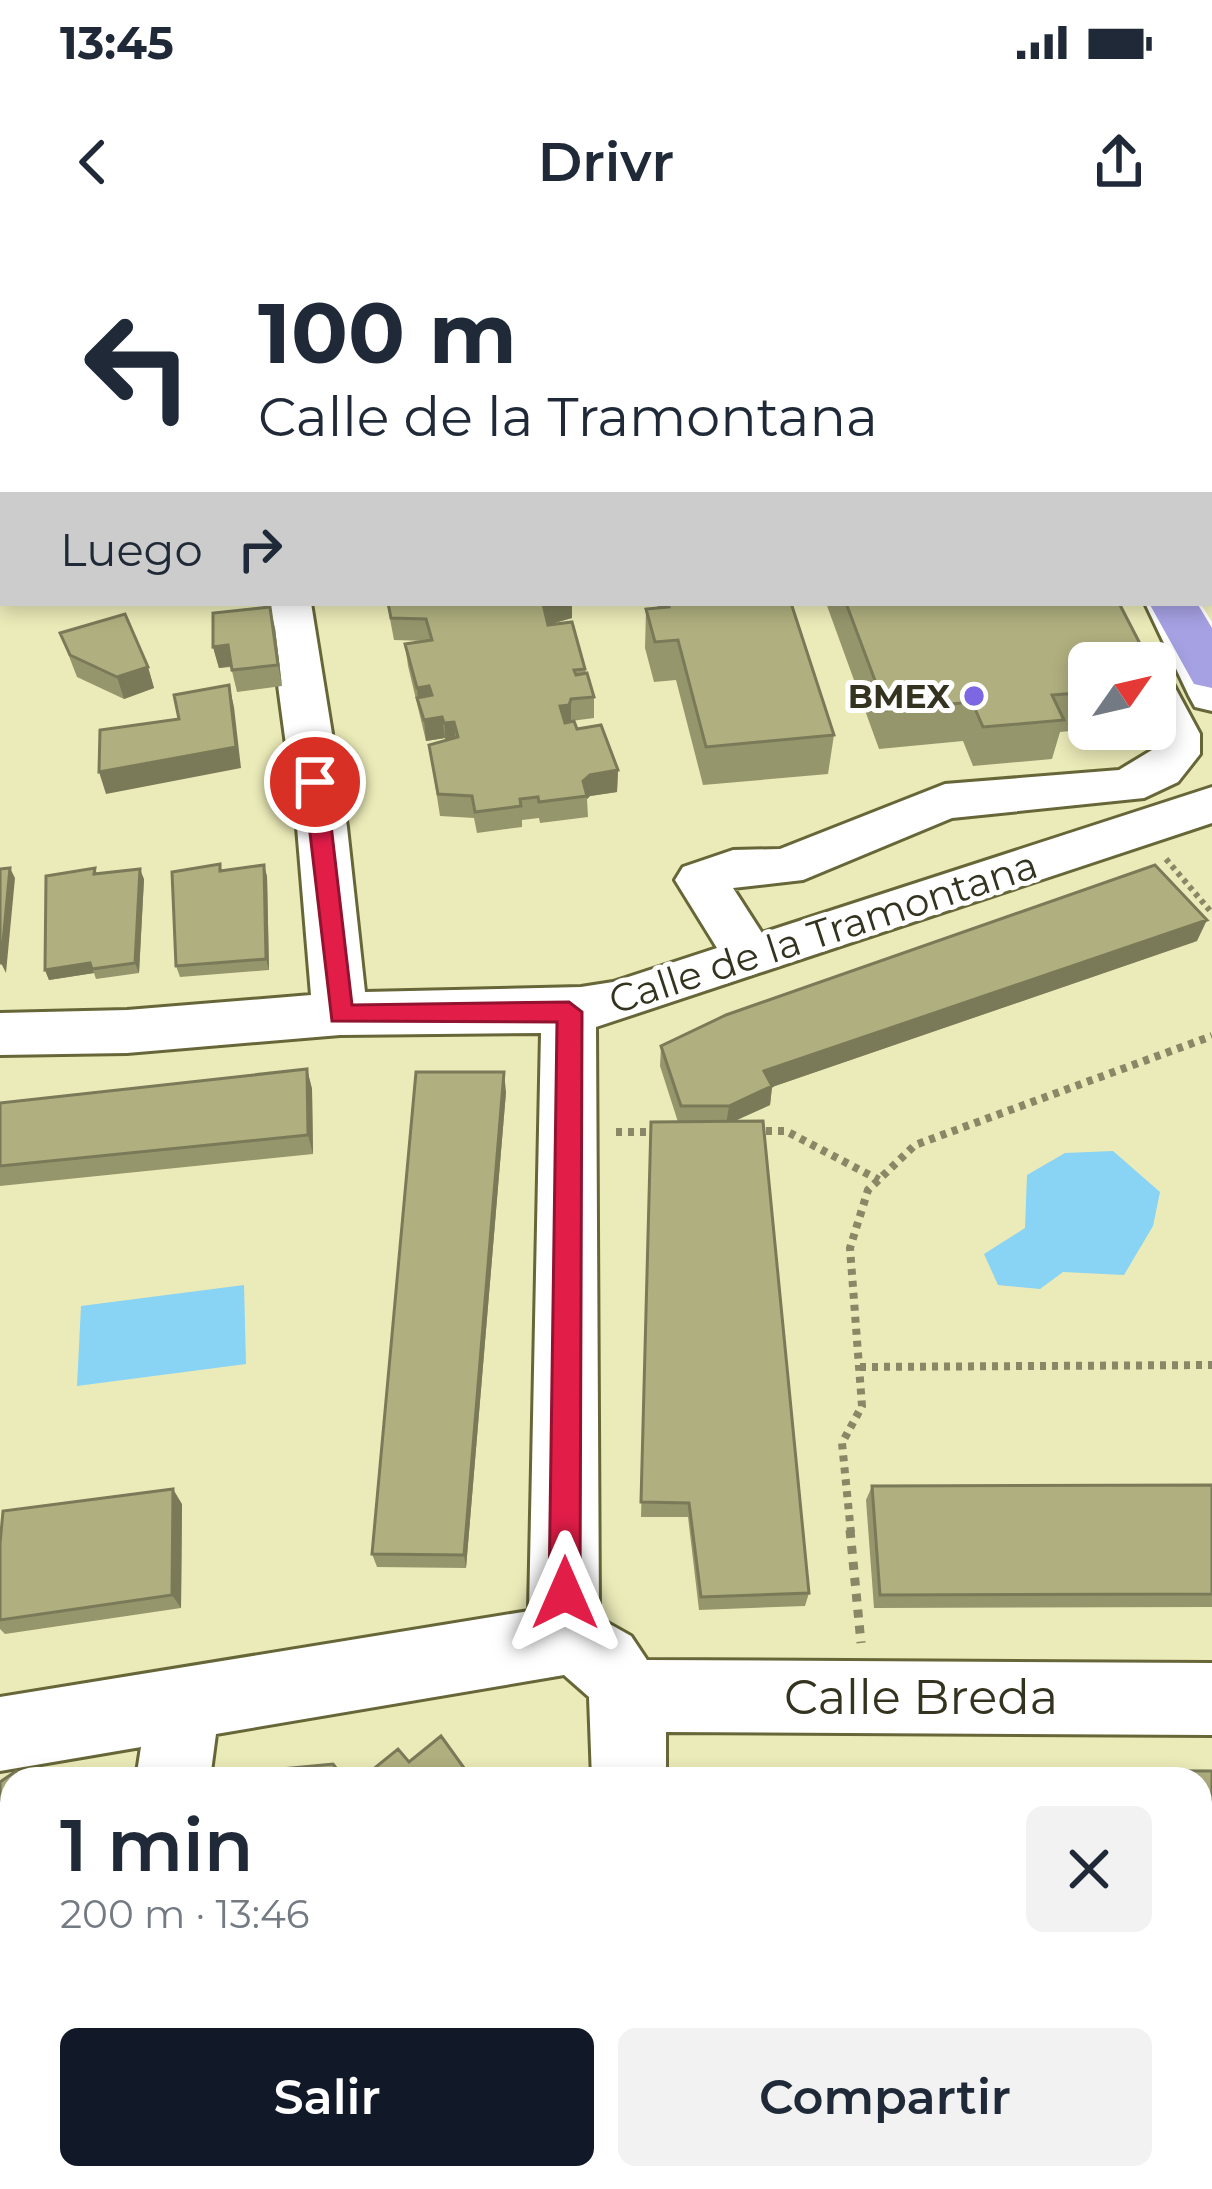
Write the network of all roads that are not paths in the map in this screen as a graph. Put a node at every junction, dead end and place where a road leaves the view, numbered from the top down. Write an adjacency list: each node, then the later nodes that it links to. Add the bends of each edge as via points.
1 (289, 606): 14 (street)
2 (1171, 606): 5 (street)
3 (1172, 606): 4 (highway)
4 (1212, 672)
5 (1212, 696)
6 (1176, 750): 10 (street, via 1161,770 1126,786 945,801)
7 (1212, 804): 9 (street, Calle de la Tramontana)
8 (1212, 831): 9 (street, Calle de la Tramontana)
9 (1139, 832): 11 (street, Calle de la Tramontana)
10 (785, 867): 11 (street); 12 (street, via 733,868 700,880)
11 (827, 932): 12 (street, Calle de la Tramontana)
12 (750, 958): 13 (street, Calle de la Tramontana)
13 (569, 1012): 14 (street, Calle de la Tramontana); 16 (street)
14 (340, 1014): 15 (street, Calle de la Tramontana, via 55,1037)
15 (0, 1034)
16 (564, 1640): 17 (street, via 602,1656); 19 (street)
17 (629, 1696): 18 (street, Calle Breda); 22 (street)
18 (1212, 1699)
19 (185, 1700): 20 (street); 21 (street)
20 (0, 1734)
21 (175, 1767)
22 (629, 1767)

